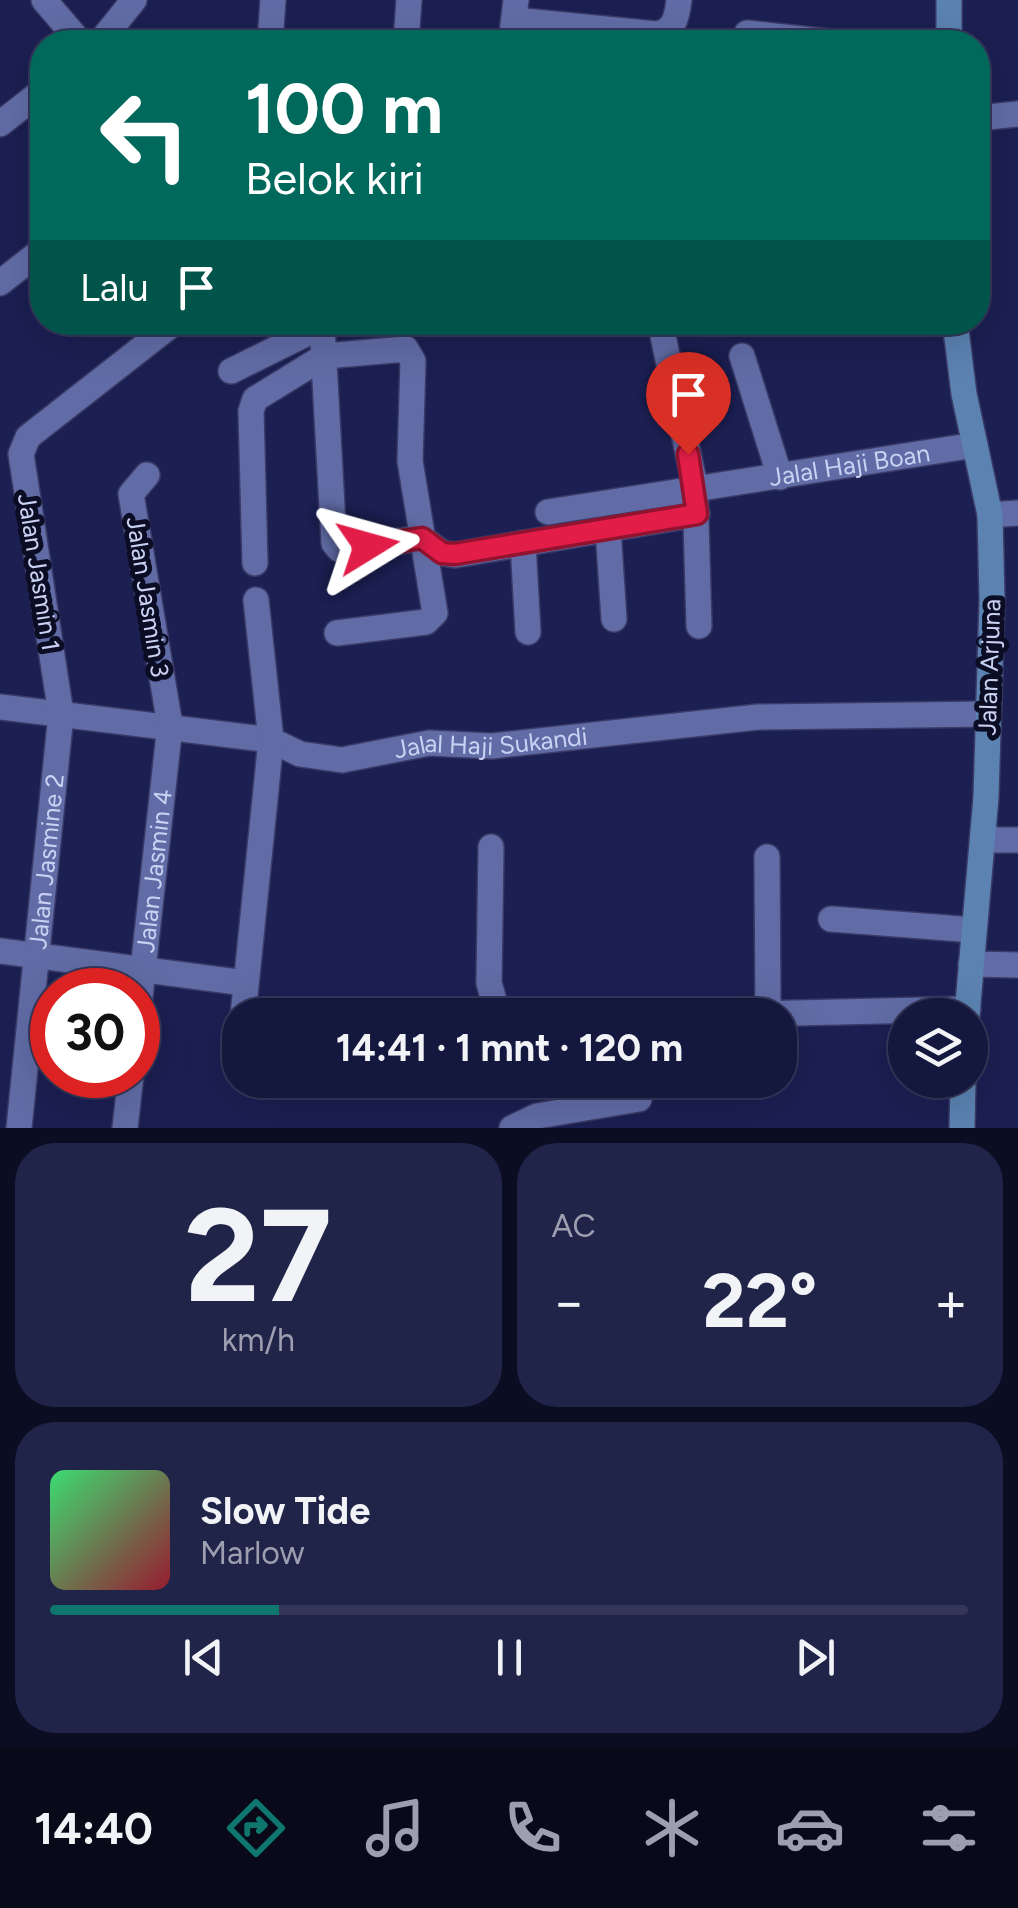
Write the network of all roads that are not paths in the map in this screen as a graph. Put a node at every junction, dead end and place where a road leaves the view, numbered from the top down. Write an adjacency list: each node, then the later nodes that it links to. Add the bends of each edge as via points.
1 (44, 0): 8 (street)
2 (134, 0): 9 (street)
3 (273, 0): 10 (street)
4 (409, 0): 11 (street)
5 (680, 0): 13 (street)
6 (949, 0): 14 (street)
7 (514, 21): 12 (street)
8 (70, 30)
9 (110, 30)
10 (271, 30)
11 (407, 30)
12 (612, 30)
13 (669, 30)
14 (950, 30)
15 (30, 100): 18 (street)
16 (1018, 114): 17 (street)
17 (990, 117)
18 (0, 124)
19 (30, 259): 20 (street)
20 (0, 283)
21 (159, 335): 45 (street, Jalan Jasmin 1, via 23,447)
22 (663, 335): 30 (street)
23 (957, 335): 27 (street, Jalan Arjuna)
24 (325, 337): 26 (street); 36 (street, via 406,349 413,361 410,460); 36 (street, via 334,546); 38 (street, via 252,404)
25 (742, 356): 29 (street)
26 (231, 371)
27 (975, 445): 29 (street, Jalal Haji Boan); 34 (street, Jalan Arjuna)
28 (148, 475): 47 (street, Jalan Jasmin 3, via 131,494)
29 (780, 477): 30 (street, Jalal Haji Boan)
30 (696, 486): 31 (street, Jalal Haji Boan); 33 (street)
31 (548, 512)
32 (1018, 513): 34 (street)
33 (697, 514): 35 (street); 41 (street)
34 (990, 515): 46 (street, Jalan Arjuna)
35 (608, 529): 37 (street); 40 (street)
36 (422, 538): 37 (street, via 455,554); 43 (street, via 434,616)
37 (523, 543): 42 (street)
38 (255, 562)
39 (256, 600): 48 (street)
40 (614, 619)
41 (699, 626)
42 (528, 632)
43 (337, 633)
44 (0, 706): 45 (street, Jalal Haji Sukandi)
45 (61, 714): 47 (street, Jalal Haji Sukandi); 56 (street, Jalan Jasmine 2)
46 (988, 714): 48 (street, Jalal Haji Sukandi, via 758,717 492,746 429,743 342,760 300,754); 49 (street, Jalan Arjuna)
47 (170, 725): 48 (street, Jalal Haji Sukandi); 59 (street, Jalan Jasmin 4)
48 (270, 740): 60 (street)
49 (983, 834): 50 (street); 54 (street, Jalan Arjuna)
50 (1018, 840)
51 (491, 847): 62 (street, via 490,983)
52 (768, 857): 63 (street)
53 (831, 919): 54 (street)
54 (974, 930): 57 (street, Jalan Arjuna)
55 (0, 952): 56 (street)
56 (40, 954): 59 (street); 70 (street, Jalan Jasmine 2)
57 (971, 964): 58 (street); 64 (street, Jalan Arjuna)
58 (1018, 965)
59 (142, 967): 60 (street)
60 (244, 983): 61 (street)
61 (244, 998)
62 (497, 998)
63 (768, 998)
64 (969, 998)
65 (797, 1011): 66 (street)
66 (888, 1012)
67 (129, 1098): 71 (street)
68 (963, 1098): 73 (street)
69 (639, 1099): 72 (street, via 537,1116)
70 (20, 1128)
71 (126, 1128)
72 (512, 1128)
73 (962, 1128)

